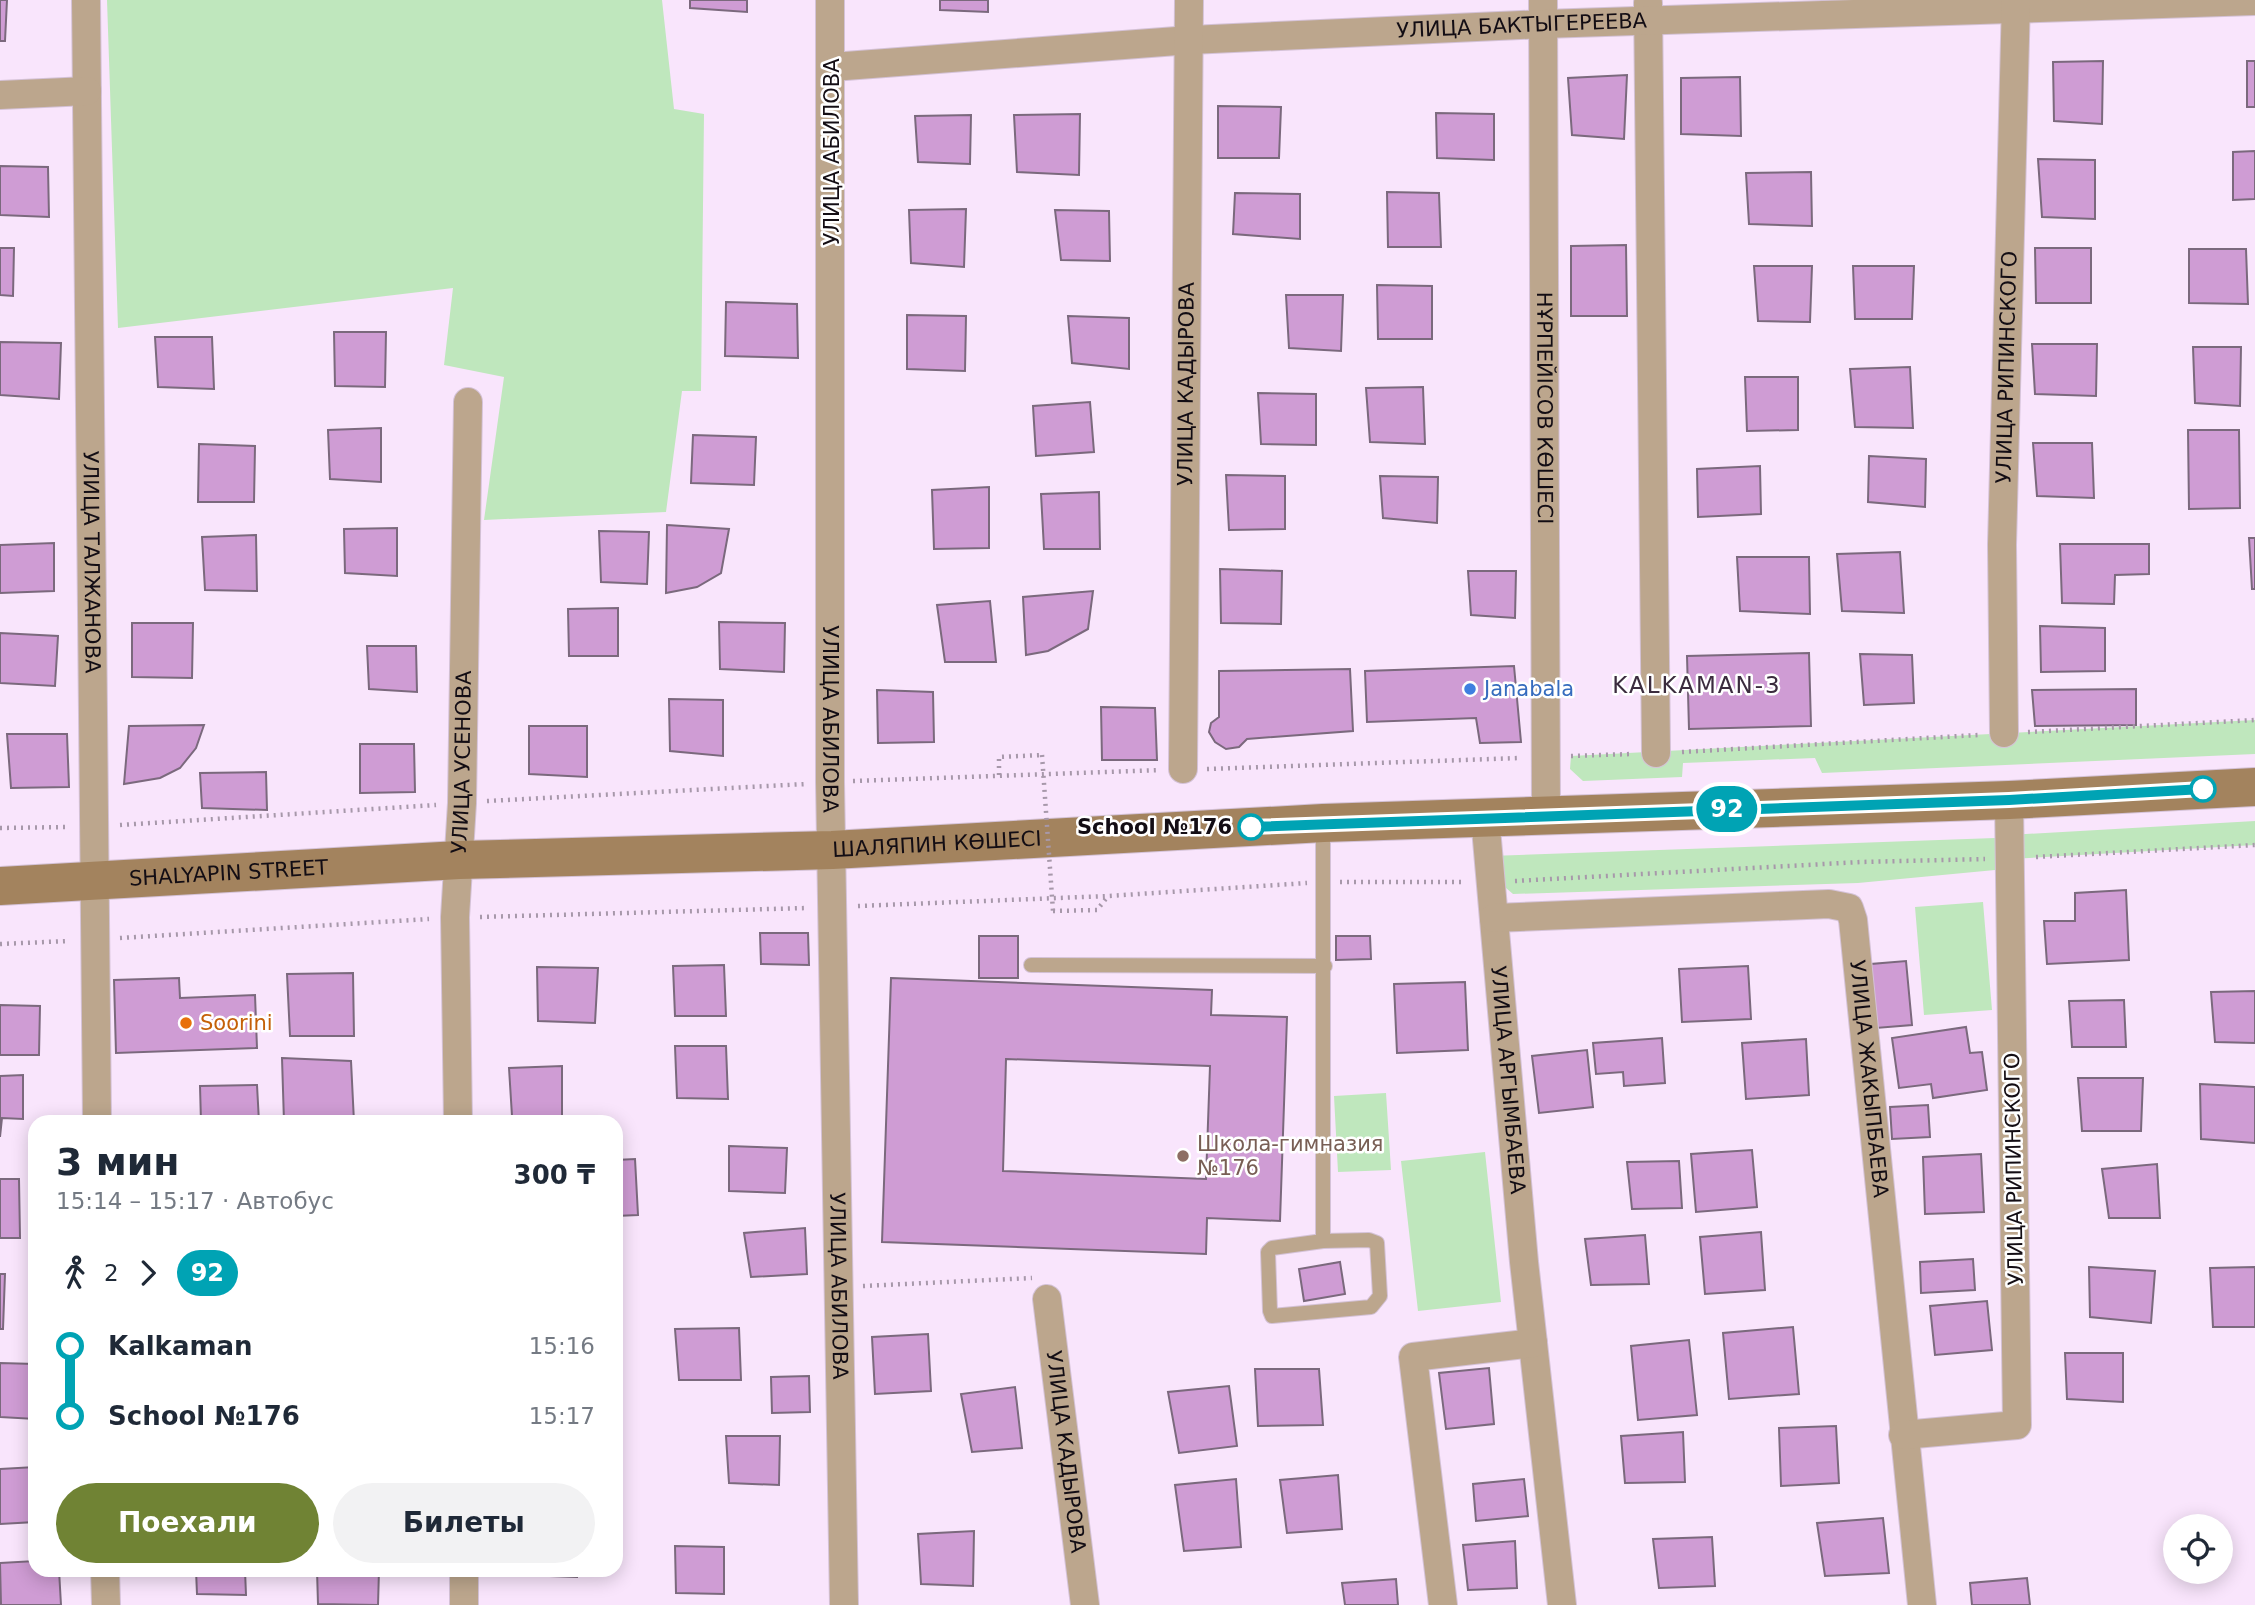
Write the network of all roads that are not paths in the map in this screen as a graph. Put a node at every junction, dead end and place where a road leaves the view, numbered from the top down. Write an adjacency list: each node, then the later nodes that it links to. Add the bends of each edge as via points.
1 (86, 0): 10 (street, УЛИЦА ТАЛЖАНОВА)
2 (830, 0): 9 (street, УЛИЦА АБИЛОВА)
3 (1189, 0): 8 (street, УЛИЦА КАДЫРОВА)
4 (2255, 1): 5 (street, УЛИЦА БАКТЫГЕРЕЕВА)
5 (2016, 4): 6 (street, УЛИЦА БАКТЫГЕРЕЕВА); 13 (street, УЛИЦА РИПИНСКОГО, via 2002,545)
6 (1648, 10): 7 (street, УЛИЦА БАКТЫГЕРЕЕВА); 14 (street)
7 (1544, 12): 8 (street, УЛИЦА БАКТЫГЕРЕЕВА); 18 (street, НҰРПЕЙІСОВ КӨШЕСІ)
8 (1191, 40): 9 (street, УЛИЦА БАКТЫГЕРЕЕВА); 15 (street, УЛИЦА КАДЫРОВА)
9 (832, 66): 21 (street, УЛИЦА АБИЛОВА)
10 (88, 91): 11 (street); 23 (street, УЛИЦА ТАЛЖАНОВА)
11 (0, 95)
12 (468, 402): 22 (street, УЛИЦА УСЕНОВА)
13 (2004, 733)
14 (1656, 753)
15 (1183, 769)
16 (2255, 787): 17 (main road, ШАЛЯПИН КӨШЕСІ)
17 (2009, 800): 18 (main road, ШАЛЯПИН КӨШЕСІ); 33 (street, УЛИЦА РИПИНСКОГО, via 2017,1425)
18 (1546, 814): 19 (main road, ШАЛЯПИН КӨШЕСІ)
19 (1485, 817): 20 (main road, ШАЛЯПИН КӨШЕСІ); 25 (street, УЛИЦА АРГЫМБАЕВА)
20 (1323, 822): 21 (main road, ШАЛЯПИН КӨШЕСІ); 27 (lane)
21 (832, 850): 22 (main road, ШАЛЯПИН КӨШЕСІ); 38 (street, УЛИЦА АБИЛОВА)
22 (458, 860): 23 (main road, SHALYAPIN STREET); 29 (street, УЛИЦА УСЕНОВА)
23 (93, 882): 24 (main road, SHALYAPIN STREET); 28 (street, УЛИЦА ТАЛЖАНОВА)
24 (0, 886)
25 (1494, 918): 32 (street, УЛИЦА АРГЫМБАЕВА); 33 (street, УЛИЦА ЖАКЫПБАЕВА, via 1829,904 1849,908)
26 (1031, 965): 27 (lane)
27 (1325, 966): 30 (lane)
28 (97, 1115)
29 (458, 1115)
30 (1323, 1241): 30 (lane, via 1268,1252 1272,1316 1371,1307 1377,1302 1377,1243)
31 (1047, 1299): 39 (street, УЛИЦА КАДЫРОВА)
32 (1533, 1343): 40 (street, via 1413,1357); 41 (street, УЛИЦА АРГЫМБАЕВА)
33 (1903, 1435): 42 (street, УЛИЦА ЖАКЫПБАЕВА)
34 (106, 1577): 36 (street)
35 (464, 1577): 37 (street)
36 (106, 1605)
37 (464, 1605)
38 (844, 1605)
39 (1085, 1605)
40 (1443, 1605)
41 (1562, 1605)
42 (1922, 1605)

